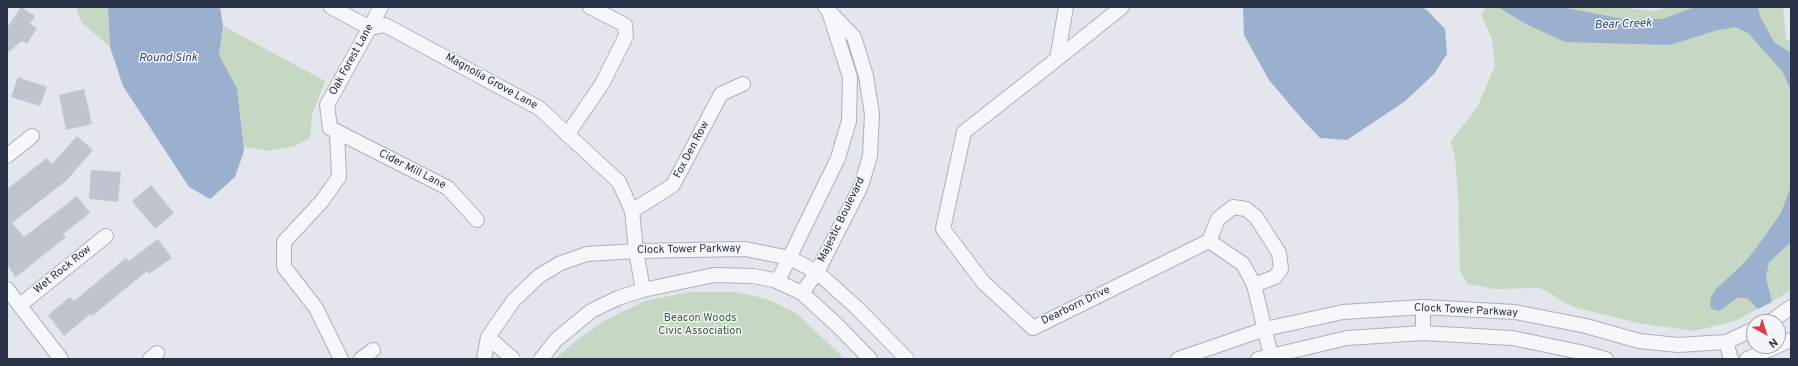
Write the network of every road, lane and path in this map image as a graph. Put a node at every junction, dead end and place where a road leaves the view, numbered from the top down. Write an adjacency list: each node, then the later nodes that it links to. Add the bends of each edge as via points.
1 (332, 7): 7 (street)
2 (381, 7): 7 (street, Oak Forest Lane)
3 (590, 7): 12 (street, via 625,25 626,36 602,84)
4 (1066, 7): 8 (street)
5 (1122, 7): 8 (street)
6 (829, 8): 19 (street, Majestic Boulevard, via 850,77 850,121 838,158); 20 (street, Majestic Boulevard, via 854,37 866,76 872,114 870,156 861,186)
7 (370, 28): 10 (street, Oak Forest Lane, via 327,105 330,128); 12 (street, Magnolia Grove Lane, via 385,25 485,78 539,108)
8 (1057, 60): 17 (street, Dearborn Drive, via 964,132 943,229 983,282 1033,328)
9 (743, 84): 14 (street, Fox Den Row, via 721,94 673,185)
10 (337, 132): 15 (street, Cider Mill Lane, via 448,188); 40 (street, Oak Forest Lane, via 339,177 322,201 284,242 284,267 316,308)
11 (32, 136): 13 (street)
12 (567, 136): 14 (street, Magnolia Grove Lane, via 619,182)
13 (7, 156)
14 (632, 211): 18 (street, Magnolia Grove Lane)
15 (477, 220)
16 (106, 236): 26 (street, Wet Rock Row)
17 (1209, 241): 22 (street, via 1243,264); 22 (street, via 1218,219 1233,207 1246,209 1256,217 1279,253 1282,269 1275,277)
18 (636, 251): 19 (street, Clock Tower Parkway, via 746,249); 24 (street, Magnolia Grove Lane); 33 (street, Clock Tower Parkway, via 587,254 561,263 538,276 514,300)
19 (790, 258): 20 (street, Clock Tower Parkway); 21 (street, Majestic Boulevard)
20 (817, 272): 25 (street, Majestic Boulevard); 37 (street, Clock Tower Parkway, via 857,308)
21 (778, 281): 24 (street, via 753,276 714,275); 25 (street)
22 (1254, 285): 30 (street)
23 (7, 289): 26 (street)
24 (642, 290): 44 (street, via 591,311 556,340)
25 (802, 293): 45 (street)
26 (20, 305): 39 (street)
27 (1423, 307): 30 (street, Clock Tower Parkway, via 1343,312); 31 (street); 35 (street, Clock Tower Parkway, via 1515,312 1586,326 1639,341 1678,345)
28 (1791, 307): 29 (street)
29 (1781, 314)
30 (1264, 329): 38 (street); 46 (street, Clock Tower Parkway)
31 (1423, 333): 38 (street, via 1347,338); 47 (street, via 1512,338)
32 (1746, 333): 35 (street, Clock Tower Parkway)
33 (488, 337): 42 (street, Clock Tower Parkway); 43 (street)
34 (1791, 340): 49 (street)
35 (1726, 342): 48 (street)
36 (373, 350): 41 (street)
37 (902, 357)
38 (1265, 357)
39 (61, 359)
40 (341, 359)
41 (362, 359)
42 (484, 359)
43 (513, 359)
44 (541, 359)
45 (870, 359)
46 (1178, 359)
47 (1606, 359)
48 (1731, 359)
49 (1746, 359)

